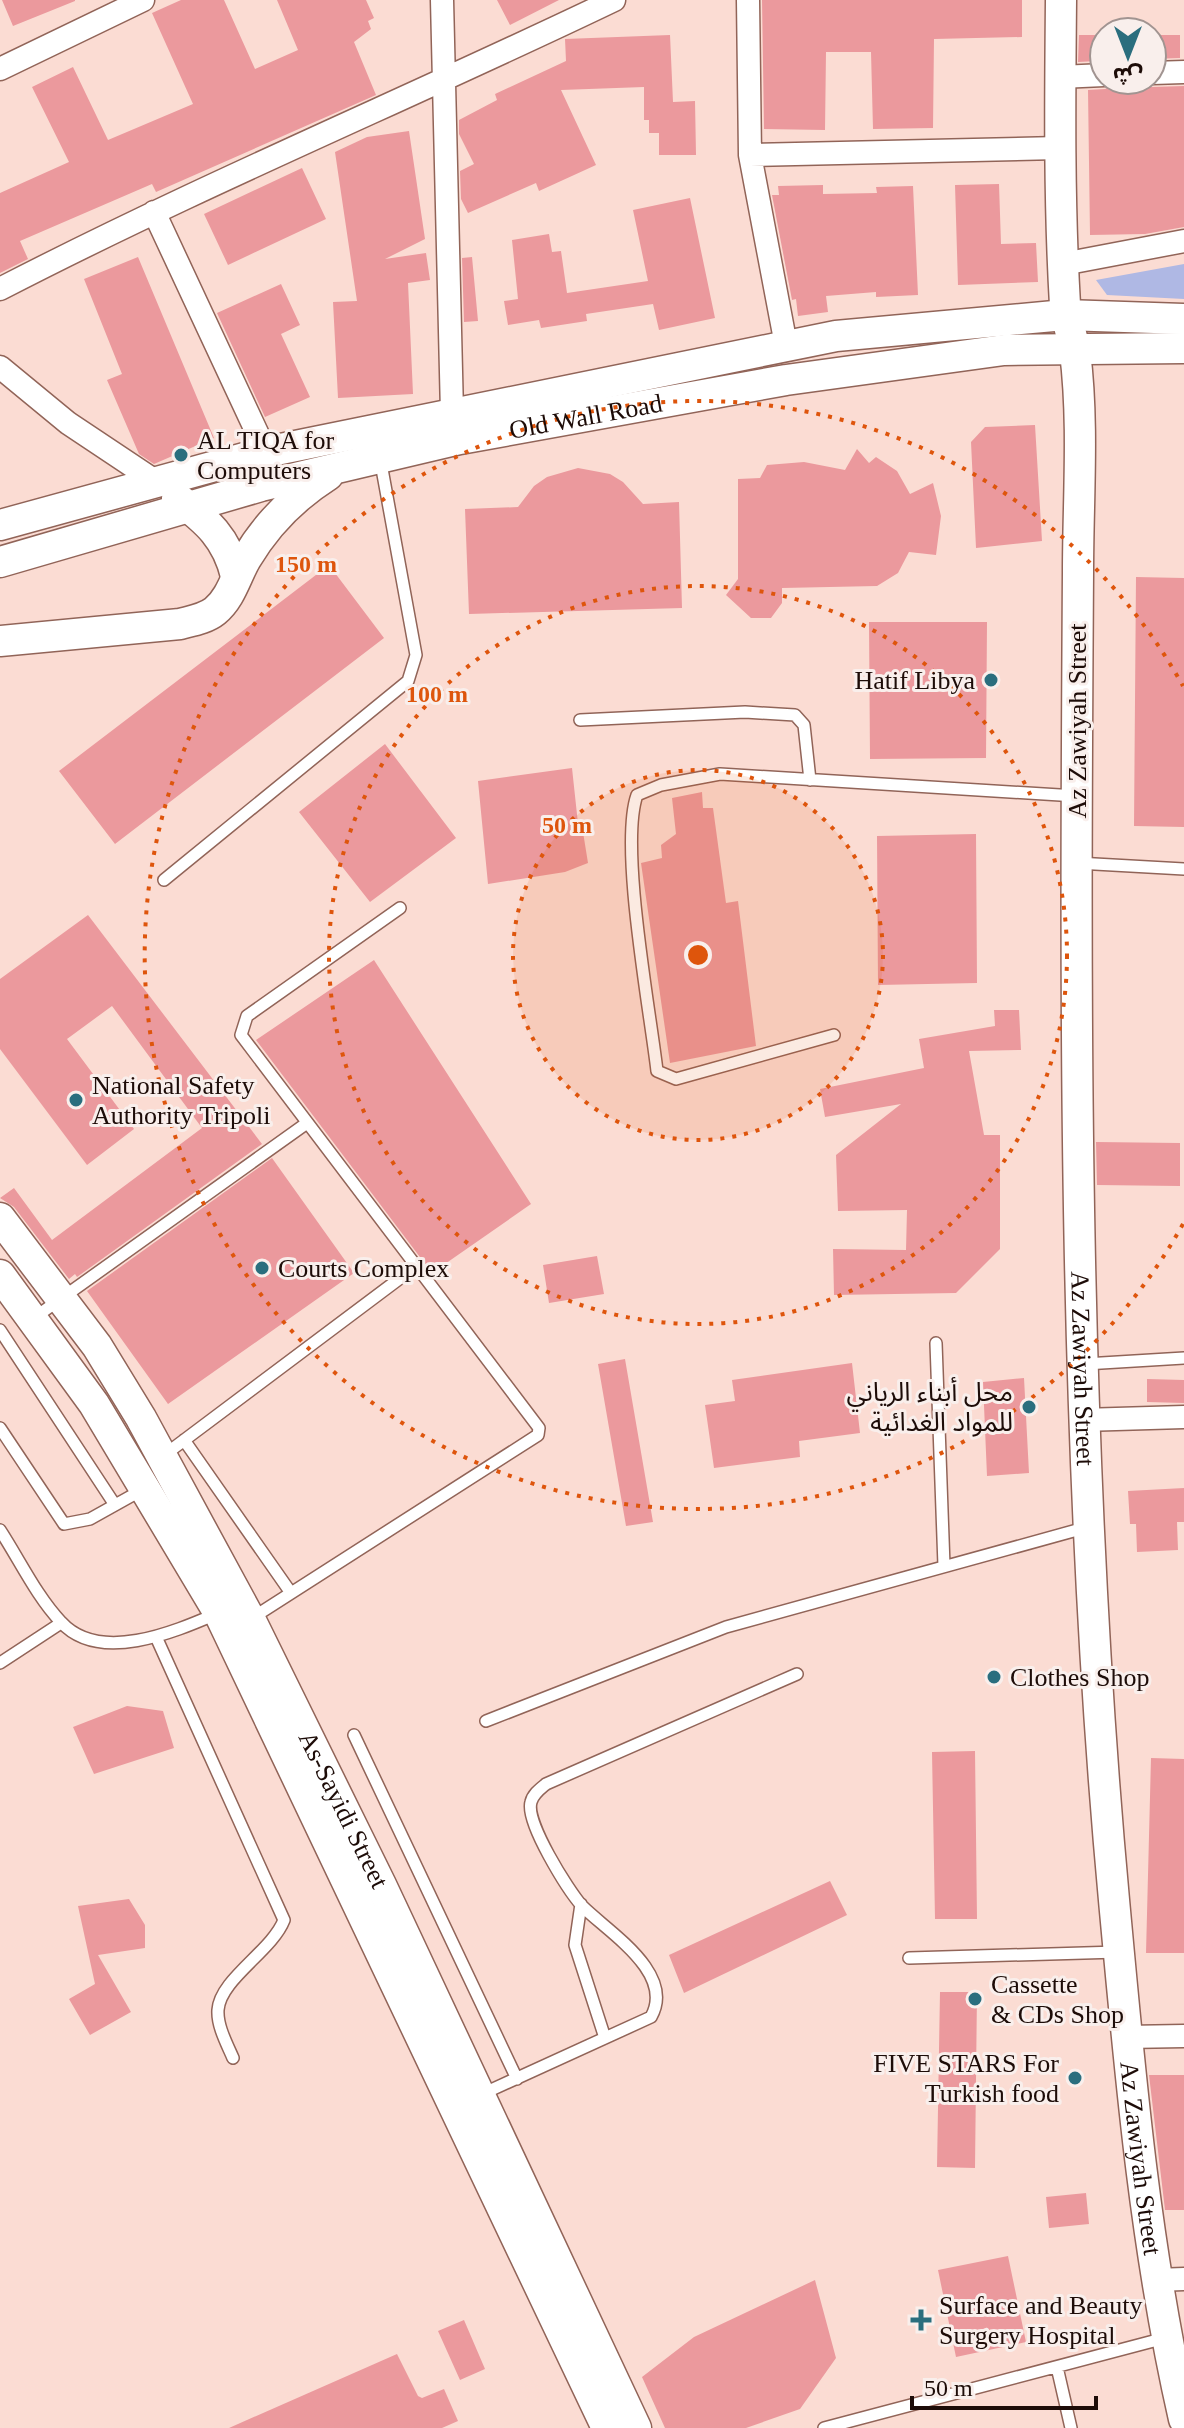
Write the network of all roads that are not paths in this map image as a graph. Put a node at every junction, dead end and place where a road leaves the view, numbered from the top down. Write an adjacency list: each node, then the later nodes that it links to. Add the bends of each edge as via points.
1 (143, 0): 6 (street)
2 (442, 0): 9 (street)
3 (614, 0): 9 (street)
4 (748, 0): 11 (street)
5 (1061, 0): 8 (main road, Az Zawiyah Street)
6 (0, 69)
7 (1088, 76): 8 (street)
8 (1060, 77): 10 (main road, Az Zawiyah Street)
9 (445, 81): 12 (street); 22 (street)
10 (1059, 148): 11 (street); 14 (main road, Az Zawiyah Street)
11 (750, 155): 18 (street)
12 (154, 212): 15 (street); 23 (street)
13 (1184, 241): 14 (street)
14 (1063, 264): 16 (main road, Az Zawiyah Street)
15 (0, 289)
16 (1065, 315): 17 (main road, Old Wall Road); 18 (main road, Old Wall Road, via 901,327); 19 (main road, Az Zawiyah Street)
17 (1184, 319)
18 (786, 345): 22 (main road, Old Wall Road)
19 (1075, 348): 20 (main road, Old Wall Road); 22 (main road, Old Wall Road, via 1004,350 876,366); 34 (main road, Az Zawiyah Street)
20 (1184, 348)
21 (0, 367): 26 (street, via 68,423)
22 (456, 426): 23 (main road, Old Wall Road); 24 (main road, Old Wall Road)
23 (266, 452): 26 (main road, Old Wall Road)
24 (380, 458): 25 (main road, Old Wall Road); 37 (lane, via 416,655 408,681)
25 (340, 467): 27 (main road, Old Wall Road); 30 (main road, via 280,514)
26 (155, 481): 27 (main road); 28 (main road, Old Wall Road)
27 (189, 507): 29 (main road, Old Wall Road); 30 (main road, via 221,536)
28 (0, 525)
29 (0, 562)
30 (236, 576): 31 (main road, via 215,611 180,624)
31 (0, 641)
32 (580, 720): 33 (lane, via 745,712 795,715 804,725)
33 (810, 780): 34 (lane); 39 (lane, via 720,774 637,795 632,808 634,877 657,1071 676,1079)
34 (1076, 796): 35 (main road, Az Zawiyah Street)
35 (1076, 863): 36 (lane); 49 (main road, Az Zawiyah Street)
36 (1184, 869)
37 (164, 880)
38 (400, 908): 40 (lane, via 247,1016 241,1035)
39 (834, 1035)
40 (307, 1123): 42 (lane); 44 (lane)
41 (0, 1218): 44 (main road, As-Sayidi Street)
42 (415, 1267): 53 (lane); 59 (lane, via 539,1428 538,1435)
43 (0, 1275): 45 (main road, As-Sayidi Street)
44 (61, 1299): 45 (lane); 53 (main road, As-Sayidi Street)
45 (33, 1319): 54 (main road, As-Sayidi Street)
46 (0, 1330): 55 (lane)
47 (936, 1343): 58 (lane)
48 (1184, 1358): 49 (lane)
49 (1080, 1364): 51 (main road, Az Zawiyah Street)
50 (1184, 1417): 51 (street)
51 (1082, 1420): 56 (main road, Az Zawiyah Street)
52 (0, 1428): 55 (lane, via 64,1524 90,1519)
53 (173, 1448): 59 (lane); 61 (main road, As-Sayidi Street)
54 (146, 1488): 55 (lane); 60 (main road, As-Sayidi Street)
55 (115, 1505)
56 (1089, 1527): 58 (lane); 69 (main road, Az Zawiyah Street)
57 (0, 1530): 62 (lane)
58 (944, 1566): 66 (lane, via 726,1627)
59 (291, 1593): 61 (lane)
60 (219, 1613): 61 (lane); 63 (lane); 79 (main road, As-Sayidi Street)
61 (250, 1619): 76 (main road, As-Sayidi Street)
62 (61, 1623): 63 (lane, via 84,1639); 64 (lane)
63 (157, 1639): 74 (lane, via 284,1920 278,1937 221,1996 218,2020)
64 (0, 1663)
65 (797, 1674): 68 (lane, via 546,1784 535,1794 529,1805 534,1828)
66 (486, 1721)
67 (354, 1735): 75 (lane)
68 (581, 1904): 73 (lane, via 575,1945); 73 (lane, via 629,1945 657,1997 651,2017)
69 (1119, 1952): 70 (lane); 72 (main road, Az Zawiyah Street)
70 (909, 1958)
71 (1184, 2036): 72 (street)
72 (1126, 2037): 77 (main road, Az Zawiyah Street)
73 (605, 2038): 75 (lane)
74 (233, 2058)
75 (517, 2079): 76 (lane)
76 (480, 2096): 79 (main road, As-Sayidi Street)
77 (1170, 2280): 78 (main road, Az Zawiyah Street)
78 (1165, 2338): 80 (lane); 81 (main road, Az Zawiyah Street)
79 (587, 2355): 82 (main road, As-Sayidi Street); 83 (main road, As-Sayidi Street)
80 (1057, 2367): 84 (lane); 85 (lane)
81 (1184, 2419)
82 (607, 2428)
83 (636, 2428)
84 (824, 2428)
85 (1071, 2428)

